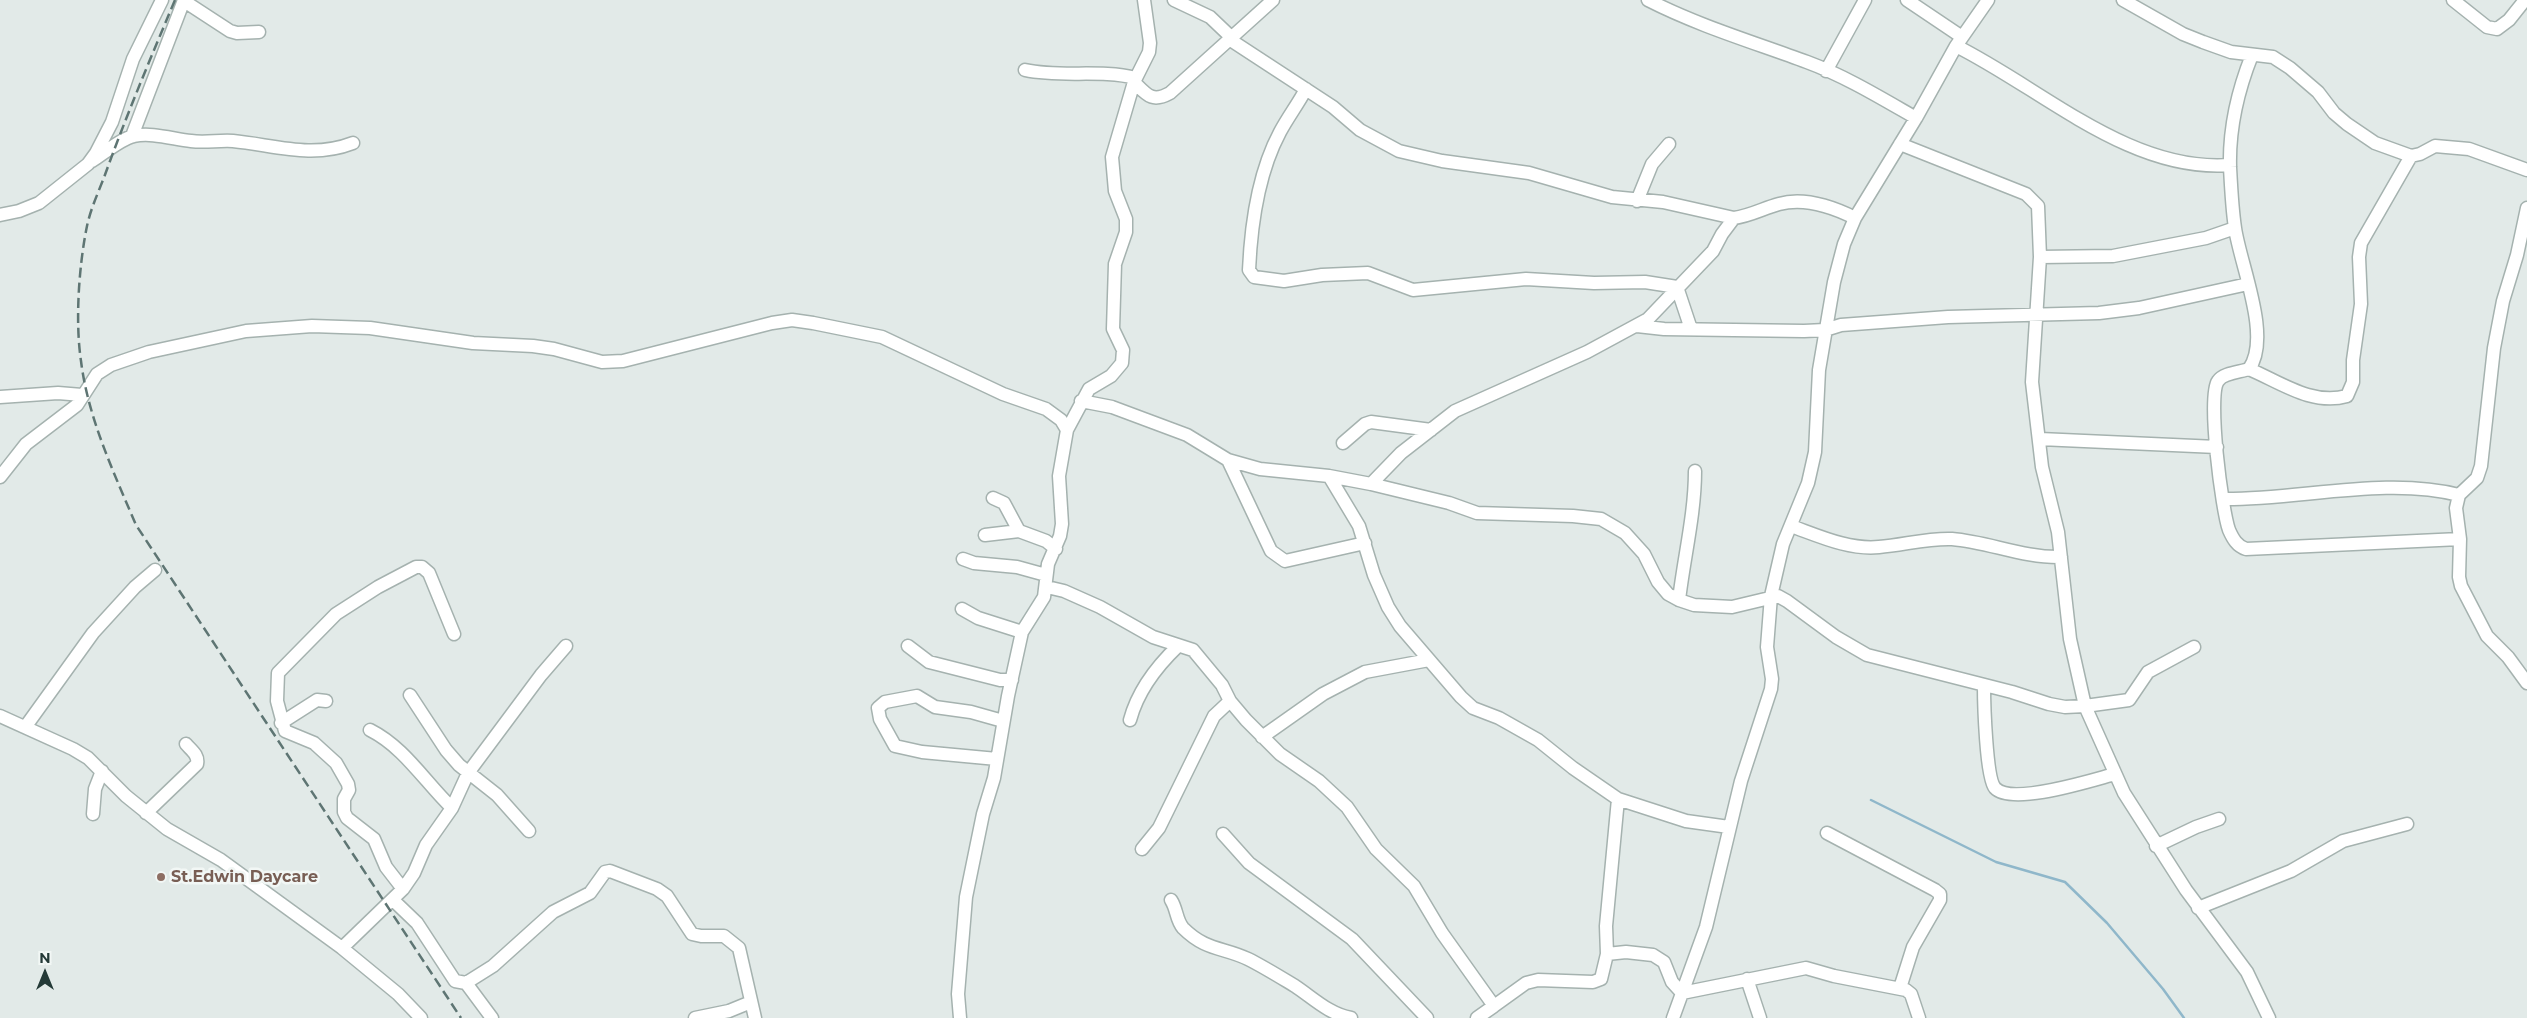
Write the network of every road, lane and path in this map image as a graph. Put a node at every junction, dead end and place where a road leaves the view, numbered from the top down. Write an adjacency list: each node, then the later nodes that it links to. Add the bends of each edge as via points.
1 (162, 0): 27 (street, via 133,59 112,122)
2 (184, 0): 13 (street, via 237,34); 22 (street)
3 (1144, 0): 19 (street, via 1149,52)
4 (1174, 0): 14 (street, via 1210,17)
5 (1274, 0): 14 (street)
6 (1648, 0): 18 (street, via 1681,17)
7 (1865, 0): 18 (street)
8 (1908, 0): 15 (street)
9 (1988, 0): 15 (street)
10 (2124, 0): 16 (street, via 2183,34 2231,52)
11 (2453, 0): 12 (street, via 2487,27 2497,29)
12 (2525, 0)
13 (259, 32)
14 (1230, 38): 19 (street, via 1160,99 1152,98); 20 (street)
15 (1959, 42): 21 (street); 28 (street, via 2092,128 2171,160 2208,167)
16 (2252, 55): 26 (street, via 2273,57 2318,92 2347,124 2375,143); 28 (street, via 2239,90)
17 (1025, 70): 19 (street, via 1067,75 1118,74)
18 (1826, 71): 21 (street)
19 (1135, 80): 46 (street, via 1112,157 1115,191 1126,219 1126,232 1115,264 1113,329 1123,350 1122,363 1112,376 1088,389)
20 (1306, 90): 30 (street, via 1360,130 1399,151 1529,174); 38 (street, via 1279,133 1262,179 1249,252 1248,270 1254,277 1284,281 1368,273 1413,290 1526,279 1645,282)
21 (1916, 118): 25 (street)
22 (132, 136): 23 (street, via 200,143 230,141 282,150 333,148); 27 (street)
23 (354, 143)
24 (1669, 144): 30 (street, via 1652,164)
25 (1900, 144): 34 (street); 36 (street, via 1988,177 2034,199 2040,221)
26 (2411, 156): 29 (street, via 2435,146 2460,147); 43 (street, via 2361,243 2361,304 2357,316 2353,382 2347,396 2306,395)
27 (88, 164): 32 (street, via 38,203)
28 (2230, 165): 35 (street)
29 (2527, 170)
30 (1637, 201): 33 (street, via 1663,202)
31 (2527, 208): 57 (street, via 2502,301 2481,466 2477,478)
32 (0, 215)
33 (1734, 218): 34 (street, via 1781,203 1798,202 1831,207); 38 (street, via 1713,251)
34 (1855, 218): 42 (street, via 1836,273)
35 (2235, 228): 36 (street, via 2206,238 2113,256); 37 (street)
36 (2040, 257): 39 (street)
37 (2248, 284): 39 (street, via 2139,308 2099,313); 43 (street, via 2254,302 2257,354)
38 (1677, 287): 40 (street, via 1656,312); 41 (street)
39 (2036, 314): 42 (street, via 1841,324); 49 (street, via 2032,382)
40 (1637, 326): 41 (street); 48 (street, via 1588,352 1454,411)
41 (1691, 329): 42 (street)
42 (1825, 330): 60 (street, via 1814,452 1808,483)
43 (2249, 369): 51 (street, via 2225,376 2215,386)
44 (82, 395): 45 (street, via 58,393); 47 (street, via 97,374 111,365 149,352 229,334 286,327 370,328 474,343 533,346 602,362 623,362 753,327 792,320 882,337 1003,394 1046,408 1061,420); 55 (street, via 77,405 26,444)
45 (0, 397)
46 (1081, 401): 47 (street); 52 (street, via 1112,407 1187,435)
47 (1067, 430): 65 (street, via 1060,476 1062,524)
48 (1431, 430): 50 (street, via 1371,422); 56 (street, via 1401,452)
49 (2040, 439): 51 (street); 66 (street, via 2042,467)
50 (1343, 443)
51 (2217, 447): 59 (street)
52 (1228, 460): 54 (street, via 1280,472); 64 (street, via 1271,550 1285,561)
53 (1695, 471): 71 (street, via 1688,554)
54 (1329, 476): 56 (street); 64 (street, via 1349,506)
55 (0, 477)
56 (1371, 484): 71 (street, via 1477,513 1573,516 1611,523 1644,554 1668,594)
57 (2459, 495): 59 (street, via 2444,491 2386,489); 63 (street, via 2456,508)
58 (993, 498): 61 (street, via 1004,504)
59 (2223, 499): 63 (street, via 2229,531 2238,546 2246,549)
60 (1791, 526): 66 (street, via 1854,546 1880,547 1952,539 2030,556); 70 (street, via 1783,544)
61 (1019, 531): 62 (street); 65 (street, via 1046,541)
62 (986, 535)
63 (2460, 539): 81 (street, via 2461,586 2486,636 2508,657)
64 (1364, 543): 79 (street, via 1388,608)
65 (1056, 549): 69 (street, via 1048,564)
66 (2061, 558): 86 (street, via 2070,639)
67 (963, 559): 69 (street, via 1017,567)
68 (155, 570): 91 (street, via 93,633)
69 (1047, 581): 73 (street, via 1044,597); 77 (street, via 1146,634)
70 (1771, 596): 71 (street, via 1732,607 1694,605); 82 (street, via 1787,600 1867,656); 105 (street, via 1767,647 1771,689)
71 (1679, 600)
72 (962, 610): 73 (street)
73 (1022, 632): 80 (street)
74 (454, 634): 90 (street, via 425,568 416,567 404,572 336,614 282,667 276,685)
75 (566, 646): 97 (street)
76 (908, 646): 80 (street, via 929,662 1000,680)
77 (1178, 646): 85 (street, via 1193,650 1222,685); 88 (street, via 1151,675 1134,704)
78 (2194, 646): 86 (street, via 2148,672 2129,700)
79 (1429, 660): 93 (street, via 1365,672 1323,694); 99 (street, via 1461,698 1474,708 1538,740)
80 (1012, 680): 89 (street)
81 (2527, 683)
82 (1984, 686): 86 (street, via 2049,704); 98 (street, via 1989,762 1996,790 2016,795)
83 (410, 695): 97 (street, via 446,750)
84 (326, 701): 90 (street, via 317,700)
85 (1230, 701): 93 (street); 110 (street, via 1214,716 1158,828)
86 (2085, 706): 98 (street)
87 (0, 716): 91 (street)
88 (1130, 720)
89 (1004, 721): 95 (street); 95 (street, via 935,707 916,696 885,702 878,708 895,746 922,752)
90 (281, 723): 111 (street, via 285,731 314,742 336,763 348,784 344,804 347,818 374,839 386,867)
91 (26, 726): 96 (street, via 73,749)
92 (370, 730): 100 (street, via 381,735 409,760)
93 (1262, 736): 122 (street, via 1347,807 1376,849 1414,886 1442,933)
94 (186, 744): 101 (street, via 193,751 197,764)
95 (997, 759): 127 (street, via 966,897 958,986)
96 (102, 771): 101 (street); 102 (street, via 95,788)
97 (468, 773): 100 (street); 106 (street, via 497,795)
98 (2115, 774): 109 (street)
99 (1618, 799): 105 (street, via 1686,820); 116 (street)
100 (452, 808): 111 (street, via 426,845)
101 (146, 813): 115 (street, via 221,860)
102 (93, 814)
103 (2219, 819): 109 (street)
104 (2407, 824): 114 (street, via 2343,841 2291,871)
105 (1729, 826): 120 (street, via 1706,927)
106 (529, 830)
107 (1827, 833): 119 (street, via 1940,894 1940,900 1913,947)
108 (1223, 834): 129 (street, via 1249,863 1352,939)
109 (2156, 846): 114 (street)
110 (1142, 849)
111 (403, 889): 112 (street)
112 (393, 900): 115 (street); 118 (street, via 417,923 455,981)
113 (1171, 900): 128 (street, via 1183,928 1206,945 1248,959 1335,1014)
114 (2198, 908): 134 (street, via 2247,972)
115 (342, 948): 123 (street)
116 (1606, 954): 120 (street, via 1653,955 1664,962 1672,982); 122 (street, via 1601,979 1594,982 1538,980 1526,983)
117 (1746, 980): 119 (street, via 1806,968); 120 (street); 132 (street)
118 (466, 983): 121 (street, via 493,966 553,912 590,893 601,876 610,871 667,896 692,934 724,936 739,948); 124 (street)
119 (1900, 988): 133 (street, via 1911,994)
120 (1682, 993): 131 (street)
121 (751, 1002): 125 (street); 126 (street)
122 (1494, 1006): 130 (street)
123 (414, 1015)
124 (492, 1018)
125 (696, 1018)
126 (755, 1018)
127 (960, 1018)
128 (1351, 1018)
129 (1427, 1018)
130 (1477, 1018)
131 (1673, 1018)
132 (1760, 1018)
133 (1919, 1018)
134 (2269, 1018)

